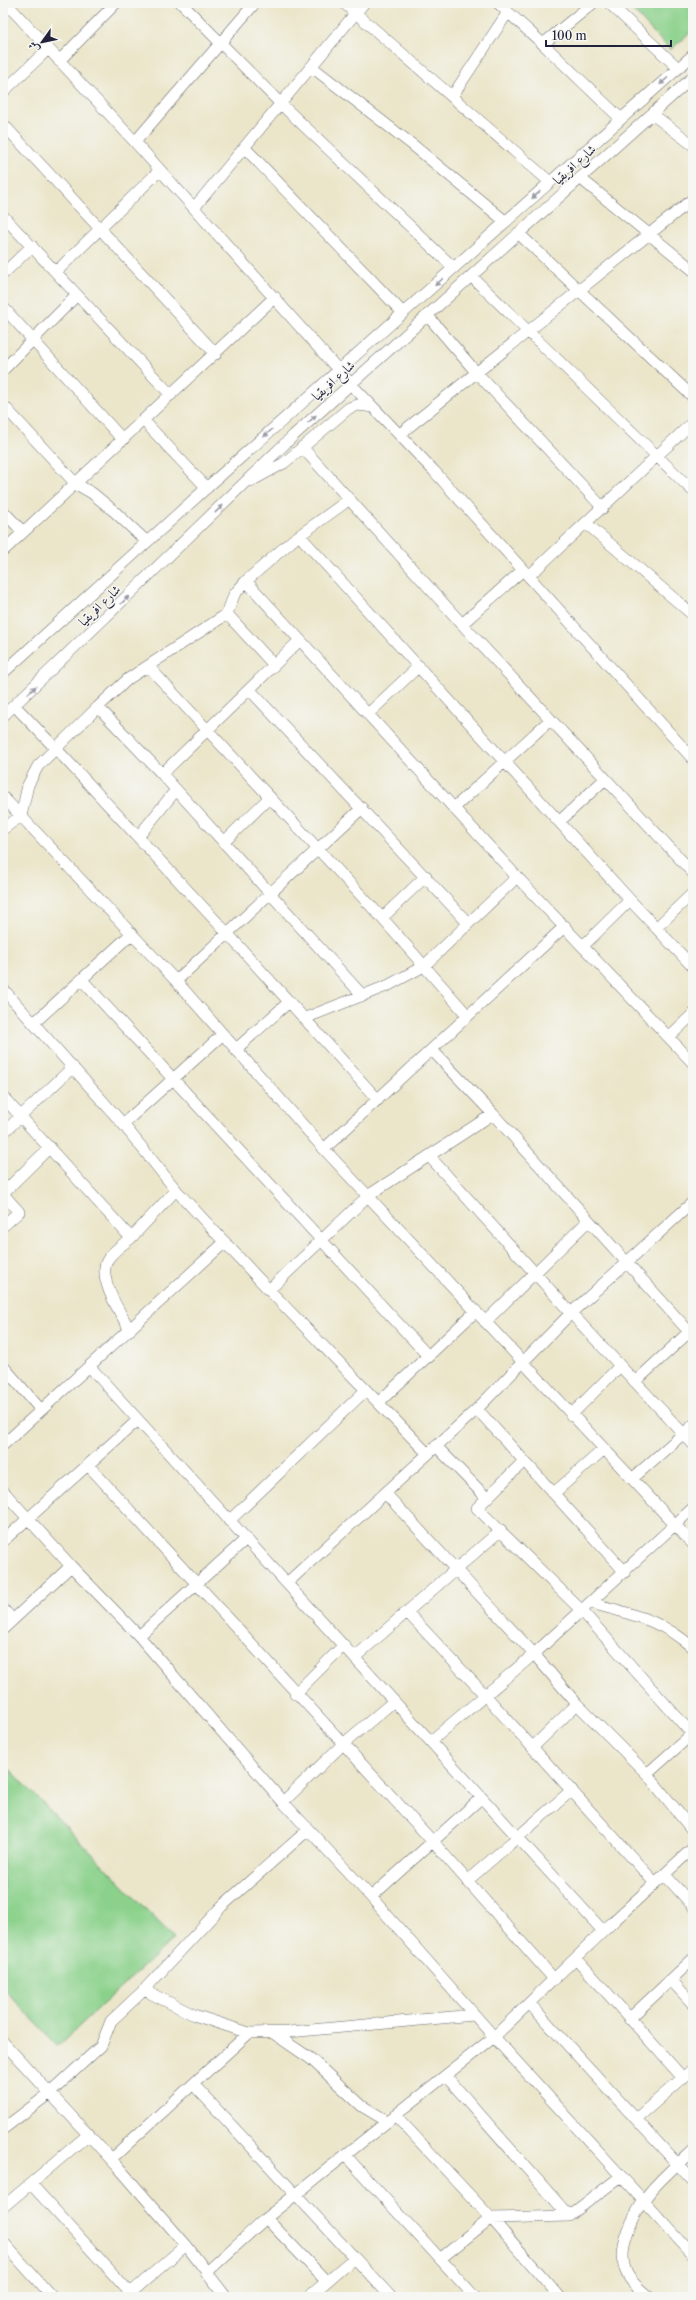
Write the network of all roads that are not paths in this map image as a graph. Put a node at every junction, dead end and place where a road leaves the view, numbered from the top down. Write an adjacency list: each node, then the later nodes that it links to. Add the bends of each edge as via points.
1 (6, 3): 14 (street)
2 (116, 3): 16 (street)
3 (181, 3): 12 (street)
4 (255, 3): 12 (street)
5 (344, 3): 11 (street)
6 (364, 3): 11 (street)
7 (498, 3): 10 (street)
8 (593, 3): 13 (street)
9 (609, 3): 18 (street)
10 (508, 12): 13 (street); 21 (street)
11 (356, 13): 17 (street); 21 (street)
12 (220, 43): 22 (street); 26 (street)
13 (543, 44): 24 (street)
14 (48, 49): 16 (street); 20 (street)
15 (693, 54): 18 (street, شارع افريقيا)
16 (59, 61): 26 (street)
17 (312, 67): 22 (street); 35 (street)
18 (678, 68): 24 (street, شارع افريقيا, one-way to 24)
19 (693, 77): 23 (street, شارع افريقيا)
20 (3, 92)
21 (452, 95): 31 (street)
22 (282, 105): 28 (street); 40 (street)
23 (652, 114): 27 (street); 30 (street, شارع افريقيا)
24 (621, 119): 31 (street, شارع افريقيا)
25 (3, 124): 36 (street)
26 (135, 142): 29 (street)
27 (693, 145)
28 (244, 148): 33 (street); 49 (street)
29 (160, 170): 33 (street); 36 (street)
30 (580, 178): 37 (street, شارع افريقيا); 38 (street)
31 (550, 182): 35 (street, شارع افريقيا, one-way to 35)
32 (693, 200): 38 (street)
33 (194, 208): 47 (street)
34 (3, 216): 39 (street)
35 (506, 222): 40 (street, شارع افريقيا)
36 (101, 228): 42 (street); 53 (street)
37 (518, 233): 44 (street, شارع افريقيا); 45 (street)
38 (650, 234): 41 (street); 45 (street)
39 (32, 246): 42 (street); 43 (street)
40 (454, 268): 49 (street, شارع افريقيا, one-way to 49)
41 (693, 270)
42 (56, 272): 46 (street)
43 (3, 274)
44 (470, 276): 50 (street, شارع افريقيا); 51 (street)
45 (579, 290): 51 (street); 59 (street)
46 (77, 295): 52 (street); 58 (street)
47 (276, 298): 53 (street); 55 (street)
48 (3, 307): 52 (street)
49 (403, 314): 55 (street, شارع افريقيا)
50 (426, 315): 56 (street); 57 (street, شارع افريقيا)
51 (529, 332): 56 (street); 67 (street)
52 (33, 340): 54 (street); 65 (street)
53 (216, 354): 58 (street)
54 (3, 370)
55 (339, 370): 57 (street); 70 (street, شارع افريقيا, one-way to 70)
56 (476, 372): 64 (street); 73 (street)
57 (350, 383): 61 (street); 68 (street, شارع افريقيا, one-way to 57)
58 (172, 395): 62 (street)
59 (693, 397)
60 (3, 406): 69 (street)
61 (373, 407): 64 (street); 66 (street, via 358,405 349,408)
62 (144, 421): 65 (street); 70 (street)
63 (693, 422): 67 (street)
64 (400, 434): 80 (street)
65 (123, 440): 69 (street)
66 (302, 447): 68 (street, via 274,470); 72 (street)
67 (656, 457): 71 (street); 73 (street)
68 (245, 483): 91 (street, شارع افريقيا, one-way to 68)
69 (76, 484): 76 (street); 78 (street, via 92,493)
70 (207, 488): 78 (street, شارع افريقيا)
71 (693, 491)
72 (350, 500): 77 (street); 84 (street)
73 (602, 508): 75 (street)
74 (3, 511): 76 (street)
75 (587, 524): 80 (street); 83 (street)
76 (23, 532): 79 (street)
77 (300, 536): 81 (street); 88 (street)
78 (147, 542): 89 (street, شارع افريقيا)
79 (3, 551)
80 (526, 573): 84 (street); 98 (street)
81 (246, 581): 82 (street, via 234,595); 85 (street)
82 (227, 614): 86 (street); 87 (street)
83 (693, 615)
84 (462, 624): 95 (street)
85 (300, 640): 86 (street); 93 (street)
86 (274, 665): 90 (street)
87 (148, 666): 92 (street, via 128,679); 96 (street)
88 (419, 666): 93 (street); 99 (street)
89 (3, 673)
90 (250, 690): 96 (street); 106 (street)
91 (15, 706): 94 (street, شارع افريقيا); 97 (street)
92 (98, 707): 97 (street); 100 (street)
93 (368, 714): 105 (street)
94 (3, 716)
95 (550, 720): 99 (street); 101 (street)
96 (208, 731): 100 (street); 104 (street)
97 (57, 749): 107 (street, via 38,766 28,785); 110 (street)
98 (693, 759)
99 (506, 761): 105 (street); 108 (street)
100 (162, 774): 102 (street)
101 (605, 779): 108 (street); 113 (street)
102 (176, 790): 110 (street); 111 (street)
103 (3, 797): 107 (street)
104 (270, 797): 111 (street); 112 (street)
105 (455, 807): 115 (street)
106 (362, 808): 112 (street); 114 (street)
107 (21, 816): 109 (street); 124 (street)
108 (560, 821): 118 (street)
109 (3, 829)
110 (138, 837): 123 (street)
111 (224, 842): 117 (street)
112 (318, 850): 117 (street); 119 (street)
113 (693, 873)
114 (426, 876): 119 (street); 120 (street)
115 (517, 877): 120 (street); 121 (street)
116 (693, 893): 122 (street)
117 (271, 894): 123 (street); 131 (street)
118 (630, 900): 122 (street); 125 (street)
119 (382, 918): 126 (street)
120 (468, 923): 126 (street)
121 (565, 926): 125 (street); 134 (street)
122 (656, 928): 127 (street)
123 (227, 933): 129 (street); 132 (street)
124 (130, 935): 128 (street); 129 (street)
125 (582, 946): 138 (street)
126 (424, 966): 131 (street, via 396,982); 134 (street)
127 (693, 966)
128 (82, 980): 136 (street); 143 (street)
129 (176, 982): 137 (street)
130 (3, 988): 136 (street)
131 (363, 996): 135 (street)
132 (289, 1002): 135 (street); 139 (street)
133 (693, 1014): 138 (street)
134 (468, 1016): 140 (street)
135 (305, 1018): 145 (street)
136 (34, 1023): 142 (street)
137 (222, 1035): 139 (street); 143 (street)
138 (668, 1037): 141 (street)
139 (235, 1050): 151 (street)
140 (432, 1050): 145 (street); 146 (street)
141 (693, 1063)
142 (73, 1067): 147 (street); 148 (street)
143 (172, 1081): 148 (street); 160 (street)
144 (3, 1097): 147 (street)
145 (378, 1100): 151 (street)
146 (493, 1114): 152 (street); 157 (street)
147 (20, 1116): 149 (street); 150 (street)
148 (123, 1124): 153 (street)
149 (3, 1133)
150 (50, 1147): 154 (street); 159 (street)
151 (324, 1149): 155 (street)
152 (430, 1157): 155 (street); 163 (street)
153 (176, 1190): 159 (street); 161 (street)
154 (3, 1194): 158 (street, via 19,1212)
155 (369, 1195): 160 (street); 165 (street)
156 (693, 1202): 162 (street)
157 (588, 1221): 162 (street); 163 (street)
158 (3, 1226)
159 (130, 1238): 168 (street, via 107,1259 104,1273 111,1295)
160 (320, 1240): 164 (street); 170 (street)
161 (225, 1242): 164 (street); 168 (street)
162 (625, 1262): 166 (street); 169 (street)
163 (535, 1274): 166 (street); 167 (street)
164 (269, 1290): 176 (street)
165 (476, 1312): 167 (street); 170 (street)
166 (571, 1313): 171 (street); 173 (street)
167 (485, 1322): 171 (street)
168 (130, 1330): 174 (street)
169 (691, 1334): 175 (street)
170 (429, 1357): 177 (street)
171 (522, 1362): 179 (street); 180 (street)
172 (3, 1366): 178 (street)
173 (620, 1366): 175 (street); 180 (street)
174 (90, 1367): 178 (street); 181 (street)
175 (635, 1382): 183 (street)
176 (366, 1390): 177 (street); 197 (street)
177 (379, 1402): 187 (street)
178 (41, 1410): 185 (street)
179 (477, 1410): 187 (street); 188 (street)
180 (571, 1414): 186 (street)
181 (138, 1420): 189 (street); 197 (street)
182 (693, 1425): 183 (street)
183 (683, 1434): 184 (street); 190 (street)
184 (693, 1444)
185 (3, 1445)
186 (604, 1449): 190 (street); 193 (street)
187 (432, 1450): 192 (street); 194 (street)
188 (524, 1461): 193 (street); 194 (street)
189 (88, 1466): 196 (street); 207 (street)
190 (632, 1479): 198 (street)
191 (3, 1492): 196 (street)
192 (385, 1493): 204 (street); 206 (street)
193 (554, 1493): 205 (street)
194 (486, 1498): 199 (street, via 477,1508)
195 (693, 1508): 198 (street)
196 (27, 1519): 201 (street); 203 (street)
197 (229, 1521): 200 (street)
198 (675, 1525): 202 (street); 205 (street)
199 (502, 1530): 204 (street); 210 (street)
200 (246, 1539): 206 (street); 207 (street)
201 (3, 1541)
202 (693, 1544)
203 (71, 1566): 212 (street); 214 (street)
204 (455, 1569): 211 (street); 217 (street)
205 (625, 1572): 208 (street)
206 (287, 1583): 215 (street)
207 (196, 1585): 214 (street); 219 (street)
208 (592, 1603): 210 (street); 216 (street, via 656,1622 674,1632)
209 (3, 1609): 212 (street)
210 (582, 1611): 217 (street); 223 (street)
211 (407, 1612): 218 (street); 220 (street)
212 (13, 1620): 213 (street)
213 (3, 1629)
214 (139, 1636): 230 (street)
215 (344, 1645): 218 (street); 219 (street)
216 (693, 1648)
217 (534, 1654): 220 (street); 222 (street)
218 (355, 1657): 221 (street)
219 (295, 1694): 225 (street)
220 (485, 1695): 224 (street); 226 (street)
221 (394, 1701): 224 (street); 225 (street)
222 (577, 1704): 226 (street); 227 (street)
223 (692, 1734): 227 (street)
224 (431, 1741): 229 (street)
225 (342, 1745): 230 (street); 234 (street)
226 (533, 1747): 228 (street)
227 (647, 1774): 232 (street)
228 (572, 1790): 233 (street); 238 (street)
229 (481, 1798): 233 (street); 234 (street)
230 (283, 1802): 231 (street)
231 (308, 1830): 239 (street); 246 (street, via 222,1906)
232 (693, 1832)
233 (517, 1837): 237 (street); 241 (street)
234 (434, 1843): 237 (street); 239 (street)
235 (693, 1848): 236 (street)
236 (665, 1875): 238 (street); 240 (street)
237 (467, 1881): 244 (street)
238 (655, 1883): 241 (street)
239 (371, 1897): 249 (street)
240 (693, 1906)
241 (603, 1931): 242 (street)
242 (576, 1958): 244 (street); 250 (street)
243 (693, 1959): 245 (street)
244 (554, 1979): 247 (street)
245 (671, 1980): 248 (street); 250 (street)
246 (144, 1990): 251 (street, via 194,2015); 259 (street, via 111,2021 101,2046)
247 (529, 2003): 253 (street); 261 (street)
248 (693, 2004)
249 (474, 2015): 252 (street); 253 (street)
250 (629, 2018): 257 (street)
251 (249, 2033): 252 (street); 258 (street)
252 (273, 2033): 260 (street, via 311,2059 362,2106)
253 (494, 2037): 256 (street); 268 (street)
254 (3, 2042): 259 (street)
255 (693, 2069): 257 (street)
256 (446, 2076): 260 (street); 274 (street)
257 (683, 2078): 261 (street)
258 (193, 2084): 266 (street); 271 (street)
259 (50, 2093): 262 (street); 263 (street)
260 (391, 2118): 265 (street); 276 (street)
261 (636, 2119): 267 (street)
262 (3, 2129)
263 (89, 2134): 266 (street); 270 (street)
264 (693, 2150): 267 (street)
265 (345, 2155): 271 (street); 281 (street)
266 (111, 2159): 278 (street)
267 (677, 2164): 269 (street); 272 (street)
268 (620, 2177): 272 (street); 274 (street)
269 (693, 2181)
270 (31, 2184): 273 (street); 284 (street)
271 (295, 2195): 275 (street); 280 (street)
272 (644, 2200): 279 (street); 291 (street, via 627,2235 623,2250 625,2270 633,2283)
273 (3, 2207)
274 (569, 2216): 276 (street)
275 (266, 2218): 282 (street); 283 (street)
276 (491, 2218): 281 (street); 290 (street)
277 (3, 2242): 286 (street)
278 (186, 2245): 282 (street); 284 (street)
279 (693, 2255)
280 (354, 2258): 283 (street); 285 (street)
281 (440, 2259): 289 (street)
282 (206, 2274): 287 (street)
283 (326, 2281): 288 (street)
284 (130, 2296)
285 (387, 2296)
286 (52, 2297)
287 (226, 2297)
288 (311, 2297)
289 (475, 2297)
290 (560, 2297)
291 (649, 2297)

